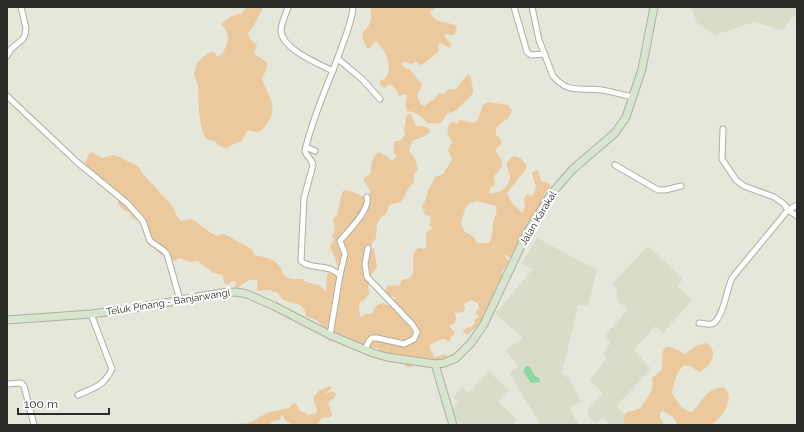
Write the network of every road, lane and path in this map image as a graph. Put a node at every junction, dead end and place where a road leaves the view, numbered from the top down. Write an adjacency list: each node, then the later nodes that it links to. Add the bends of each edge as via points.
1 (21, 7): 8 (street, via 25,35)
2 (288, 7): 10 (street, via 281,28 284,40 297,52)
3 (353, 7): 9 (street)
4 (514, 7): 7 (street, via 527,52 531,55)
5 (532, 7): 7 (street, via 539,40)
6 (654, 7): 12 (main road, Jalan Karakal)
7 (545, 54): 12 (street, via 552,76 563,85 578,90 602,90)
8 (7, 56)
9 (338, 60): 10 (street); 13 (street, via 362,79)
10 (333, 71): 15 (street)
11 (7, 96): 25 (street, via 139,216 150,242 167,254)
12 (634, 97): 31 (main road, Jalan Karakal, via 626,117 615,133 573,169 551,194 528,231 494,305 475,338 456,358)
13 (380, 99)
14 (723, 129): 21 (street, via 722,159 736,180 744,186 774,197)
15 (306, 146): 16 (street); 24 (street, via 306,153 312,165 304,198 301,261 330,268)
16 (315, 151)
17 (615, 165): 18 (street, via 658,190)
18 (681, 186)
19 (367, 197): 24 (street, via 367,204 340,241 345,254)
20 (797, 205): 21 (street)
21 (788, 210): 22 (street); 28 (street, via 732,278 716,320 712,324)
22 (797, 216)
23 (368, 248): 30 (street, via 365,264 367,277 417,332 414,339 404,344 372,338)
24 (340, 275): 29 (street)
25 (180, 300): 26 (main road, Teluk Pinang - Banjarwangi); 29 (main road, Teluk Pinang - Banjarwangi, via 228,292 247,294)
26 (91, 314): 27 (main road, Teluk Pinang - Banjarwangi); 33 (street, via 112,369 102,384)
27 (7, 320)
28 (699, 323)
29 (330, 335): 30 (main road, Teluk Pinang - Banjarwangi)
30 (365, 350): 31 (main road, Teluk Pinang - Banjarwangi, via 387,357)
31 (435, 364): 35 (main road)
32 (7, 384): 34 (street, via 23,384)
33 (78, 395)
34 (34, 425)
35 (453, 425)

